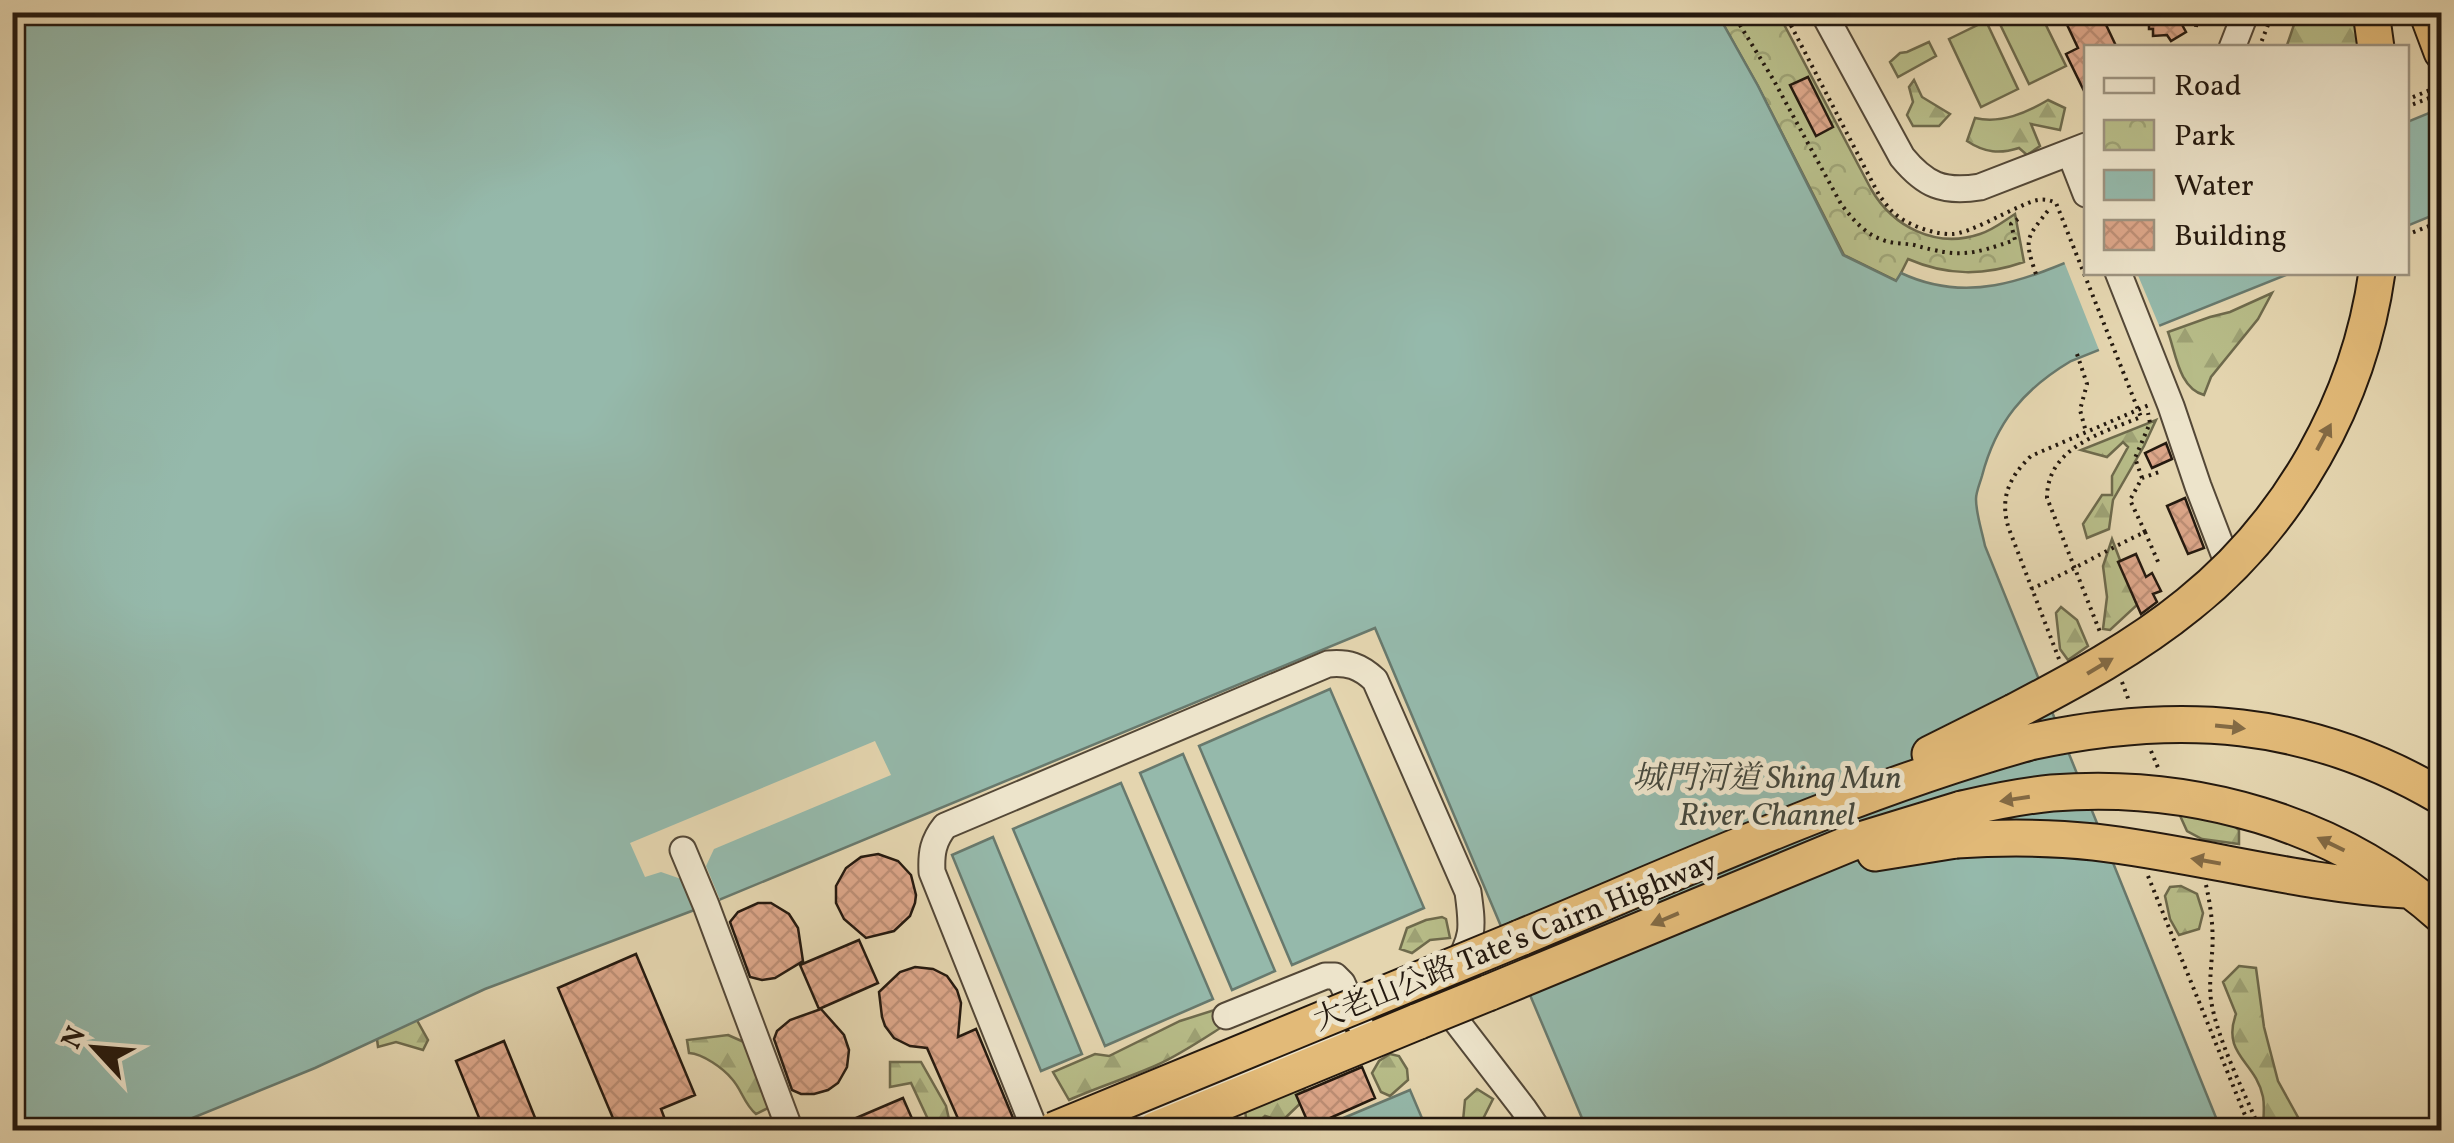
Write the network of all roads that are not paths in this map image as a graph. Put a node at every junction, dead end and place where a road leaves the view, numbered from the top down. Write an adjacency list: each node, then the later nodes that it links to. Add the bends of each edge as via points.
1 (1823, 12): 8 (street, via 1902,157 1928,182 1980,187)
2 (2246, 12): 5 (street)
3 (2371, 12): 6 (highway)
4 (2427, 12): 7 (highway)
5 (2233, 45)
6 (2376, 45)
7 (2442, 52)
8 (2078, 150): 9 (street)
9 (2084, 183)
10 (2119, 275): 12 (street)
11 (2376, 275): 14 (highway, one-way to 11, bridge, via 2108,661 2230,568 2322,442 2356,362)
12 (2226, 559)
13 (2442, 797): 14 (highway, 大老山公路 Tate's Cairn Highway, one-way to 13, bridge, via 2030,742 2161,723 2254,729 2316,742)
14 (1829, 810): 24 (highway, 大老山公路 Tate's Cairn Highway, bridge)
15 (683, 850): 22 (street)
16 (1805, 862): 17 (highway, one-way to 16, bridge, via 2361,886 2056,839 1956,840); 18 (highway, 大老山公路 Tate's Cairn Highway, one-way to 16, bridge, via 2320,838 2227,806 2159,794 2052,793 1992,802); 26 (highway, 大老山公路 Tate's Cairn Highway, one-way to 26, bridge)
17 (2442, 891)
18 (2442, 916)
19 (1434, 992): 21 (street); 23 (street, via 1468,947 1468,892 1375,680 1345,662 1328,664 945,826 936,838 932,872); 27 (street)
20 (1226, 1016): 21 (street, via 1334,976)
21 (1360, 1022): 25 (street)
22 (790, 1130)
23 (1034, 1130)
24 (1054, 1130)
25 (1102, 1130)
26 (1154, 1130)
27 (1538, 1130)

